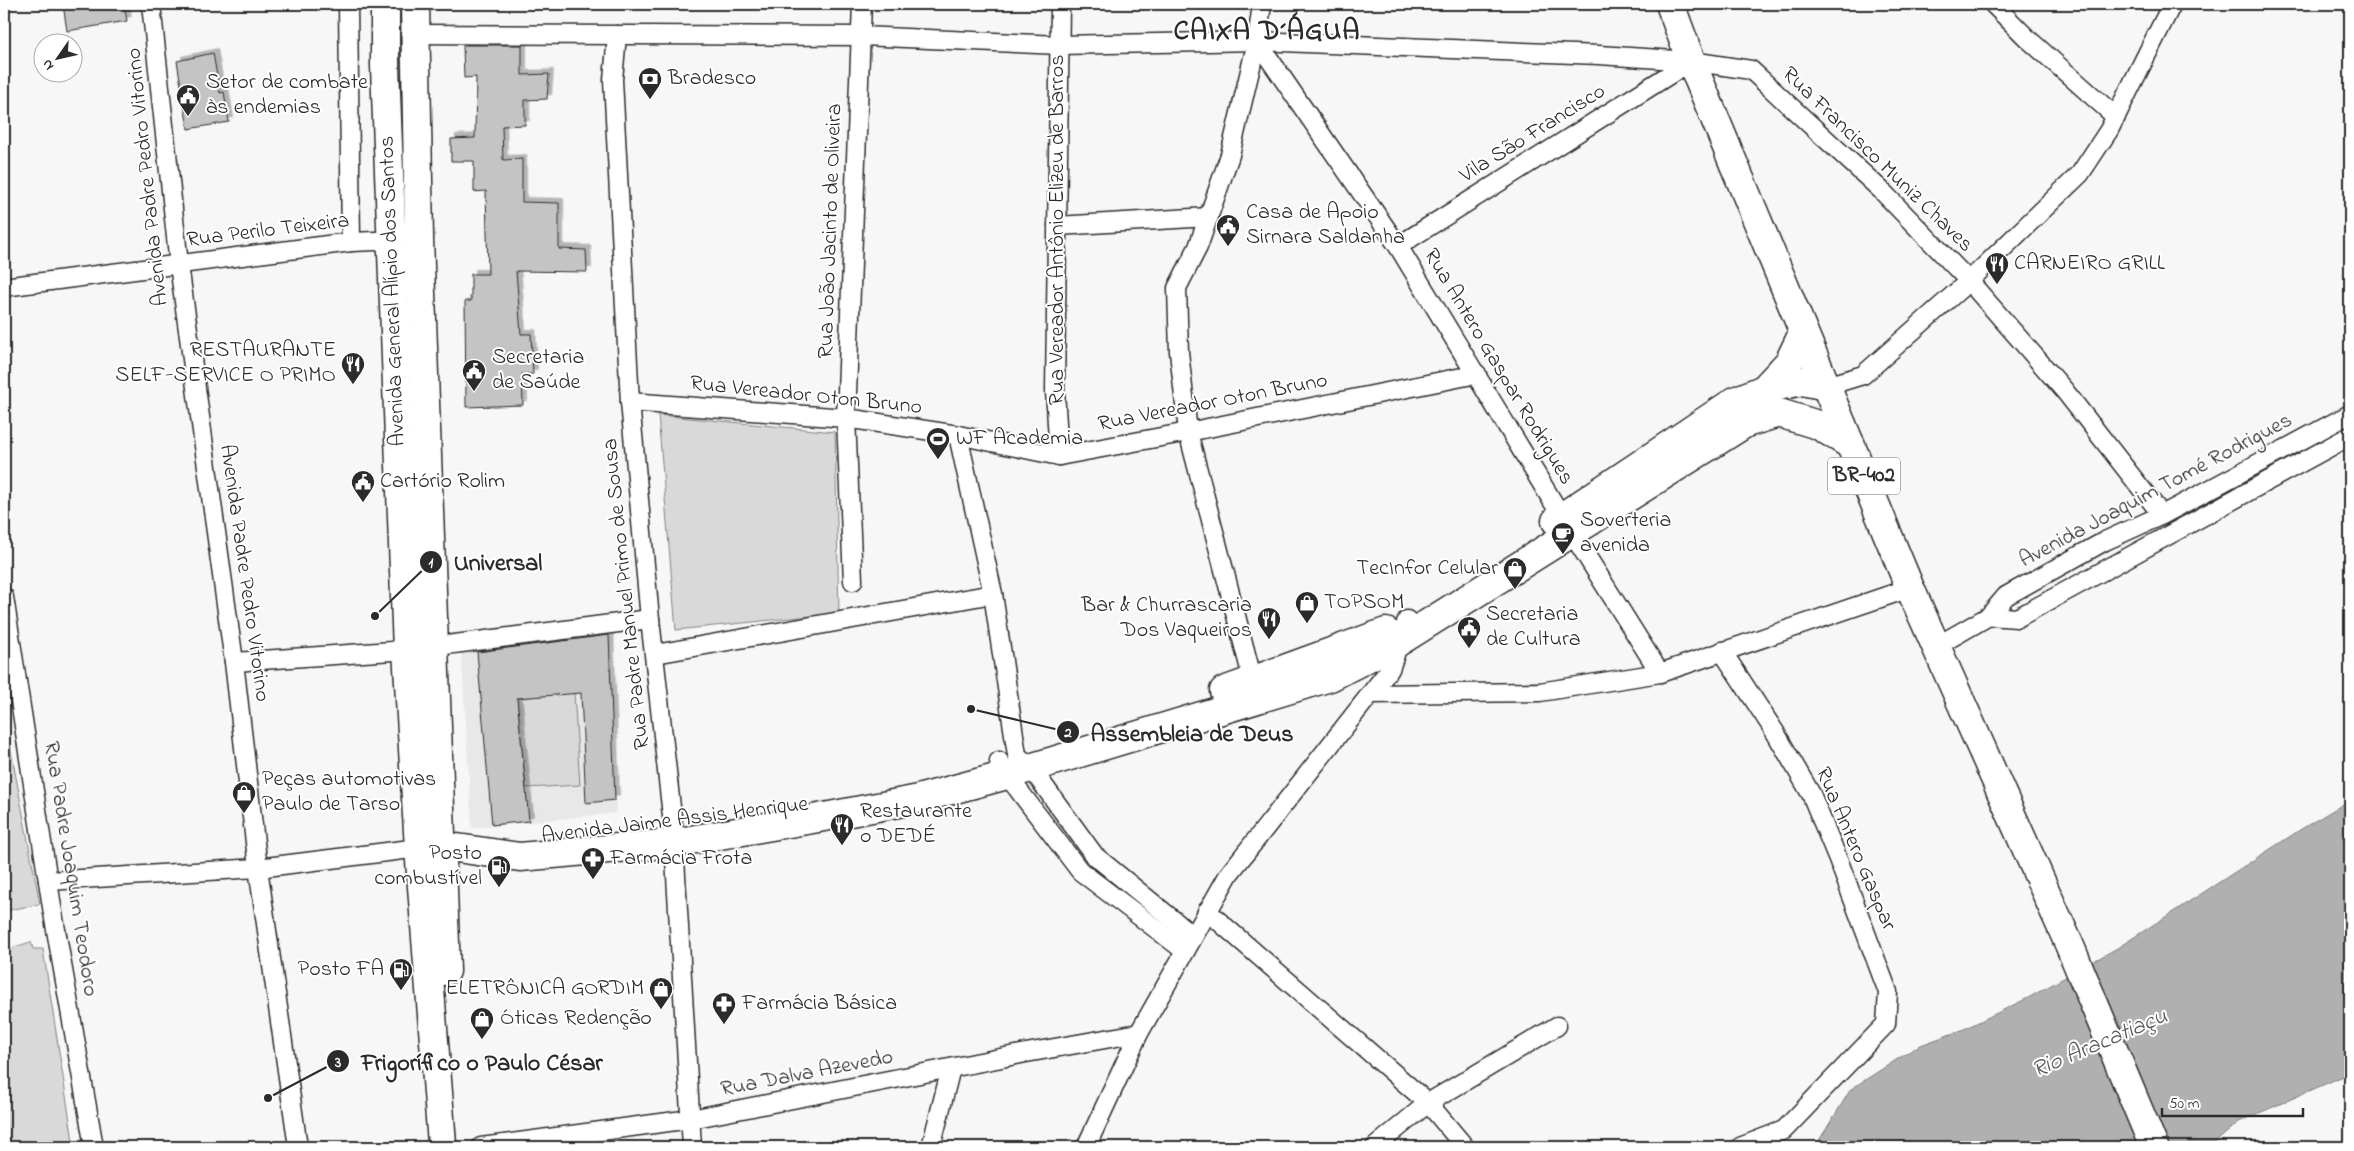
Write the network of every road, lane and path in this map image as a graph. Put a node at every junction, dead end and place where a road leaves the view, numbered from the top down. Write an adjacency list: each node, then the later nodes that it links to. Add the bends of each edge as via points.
1 (151, 4): 24 (street, Avenida Padre Pedro Vitorino)
2 (348, 4): 22 (street)
3 (385, 4): 21 (main road, Avenida General Alípio dos Santos)
4 (415, 4): 11 (main road, Avenida General Alípio dos Santos)
5 (862, 4): 13 (street, Rua João Jacinto de Oliveira)
6 (1060, 4): 15 (street, Rua Vereador Antônio Elizeu de Barros)
7 (1262, 4): 14 (street)
8 (1670, 4): 16 (main road, BR-402)
9 (1993, 4): 17 (street)
10 (2172, 4): 17 (street)
11 (416, 34): 12 (street, Rua Francisco Muniz Chaves); 20 (main road, Avenida General Alípio dos Santos)
12 (618, 35): 13 (street, Rua Francisco Muniz Chaves); 31 (street, Rua Padre Manuel Primo de Sousa, via 614,80)
13 (862, 36): 15 (street, Rua Francisco Muniz Chaves); 34 (street, Rua João Jacinto de Oliveira)
14 (1257, 41): 15 (street, Rua Francisco Muniz Chaves); 16 (street, Rua Francisco Muniz Chaves); 18 (street, via 1230,155); 23 (street, Rua Antero Gaspar Rodrigues)
15 (1059, 45): 19 (street, Rua Vereador Antônio Elizeu de Barros)
16 (1691, 61): 23 (street, Vila São Francisco); 25 (street, Rua Francisco Muniz Chaves, via 1751,70 1881,190); 27 (main road, BR-402)
17 (2116, 117): 25 (street, via 2080,174)
18 (1209, 217): 19 (street); 35 (street, via 1177,288 1179,352)
19 (1057, 226): 39 (street, Rua Vereador Antônio Elizeu de Barros, via 1054,391)
20 (419, 239): 21 (street, Rua Perilo Teixeira); 50 (main road, Avenida General Alípio dos Santos)
21 (391, 241): 22 (street, Rua Perilo Teixeira); 51 (main road, Avenida General Alípio dos Santos)
22 (351, 242): 24 (street, Rua Perilo Teixeira)
23 (1398, 246): 28 (street, Rua Antero Gaspar Rodrigues)
24 (179, 266): 26 (street, Rua Perilo Teixeira); 54 (street, Avenida Padre Pedro Vitorino)
25 (1969, 281): 29 (street, via 1862,375); 40 (street, Rua Francisco Muniz Chaves, via 2064,390)
26 (4, 286)
27 (1803, 333): 29 (main road, BR-402); 30 (main road, Avenida Jaime Assis Henrique, via 1789,362)
28 (1477, 374): 35 (street, Rua Vereador Oton Bruno); 41 (street, Rua Antero Gaspar Rodrigues)
29 (1827, 386): 30 (main road, via 1802,381); 32 (main road, via 1806,401); 38 (main road, BR-402)
30 (1764, 389): 41 (main road, Avenida Jaime Assis Henrique, via 1735,401)
31 (630, 402): 34 (street, Rua Vereador Oton Bruno); 47 (street, Rua Padre Manuel Primo de Sousa)
32 (1778, 413): 38 (main road, via 1818,425); 41 (main road, via 1746,422)
33 (2350, 414): 40 (street, Avenida Joaquim Tomé Rodrigues)
34 (846, 418): 36 (street, Rua Vereador Oton Bruno); 42 (street, Rua João Jacinto de Oliveira)
35 (1188, 432): 39 (street, Rua Vereador Oton Bruno); 56 (street)
36 (958, 435): 39 (street, Rua Vereador Oton Bruno); 44 (street)
37 (2350, 436): 46 (street, Avenida Joaquim Tomé Rodrigues, via 2017,618)
38 (1851, 444): 43 (main road, BR-402)
39 (1059, 456)
40 (2162, 515): 46 (street, Avenida Joaquim Tomé Rodrigues, via 2105,541 2006,596)
41 (1568, 524): 48 (main road, Avenida Jaime Assis Henrique); 55 (street, Rua Antero Gaspar Rodrigues)
42 (853, 580)
43 (1910, 588): 49 (main road, BR-402); 52 (street)
44 (993, 594): 53 (street); 58 (street)
45 (4, 597): 62 (street, Rua Padre Joaquim Teodoro)
46 (1989, 616): 49 (street, Avenida Joaquim Tomé Rodrigues)
47 (650, 620): 50 (street); 53 (street, Rua Padre Manuel Primo de Sousa)
48 (1404, 630): 56 (main road, Avenida Jaime Assis Henrique, via 1386,632); 57 (street, via 1390,669); 58 (main road, via 1330,677)
49 (1935, 647): 82 (main road, BR-402, via 2069,944)
50 (434, 648): 51 (street); 60 (main road, Avenida General Alípio dos Santos)
51 (407, 650): 54 (street); 60 (main road, Avenida General Alípio dos Santos)
52 (1722, 650): 55 (street); 81 (street, Rua Antero Gaspar, via 1811,794 1888,992 1886,1024 1784,1130)
53 (655, 654): 59 (street, Rua Padre Manuel Primo de Sousa)
54 (234, 662): 61 (street, Avenida Padre Pedro Vitorino)
55 (1660, 672): 57 (street, via 1540,692)
56 (1253, 681): 58 (main road, Avenida Jaime Assis Henrique)
57 (1370, 694): 63 (street, via 1229,874)
58 (1014, 765): 59 (main road, Avenida Jaime Assis Henrique); 64 (street, via 1095,856); 65 (street, via 1080,871)
59 (673, 834): 60 (main road, Avenida Jaime Assis Henrique, via 519,839 486,853); 70 (street, Rua Padre Manuel Primo de Sousa)
60 (431, 847): 61 (street); 73 (main road, Avenida General Alípio dos Santos); 74 (main road, Avenida General Alípio dos Santos, via 447,1004)
61 (258, 868): 62 (street); 72 (street, Avenida Padre Pedro Vitorino)
62 (48, 881): 71 (street, Rua Padre Joaquim Teodoro)
63 (1207, 911): 64 (street); 69 (street)
64 (1193, 936): 65 (street)
65 (1185, 951): 67 (street)
66 (1557, 1026): 69 (street)
67 (1139, 1033): 68 (street, Rua Dalva Azevedo); 78 (street)
68 (951, 1068): 70 (street, Rua Dalva Azevedo); 77 (street)
69 (1428, 1103): 79 (street); 80 (street)
70 (691, 1119): 75 (street, Rua Dalva Azevedo); 76 (street, Rua Padre Manuel Primo de Sousa)
71 (94, 1147)
72 (298, 1147)
73 (440, 1147)
74 (456, 1147)
75 (481, 1147)
76 (692, 1147)
77 (931, 1147)
78 (1086, 1147)
79 (1375, 1147)
80 (1465, 1147)
81 (1740, 1147)
82 (2154, 1147)

